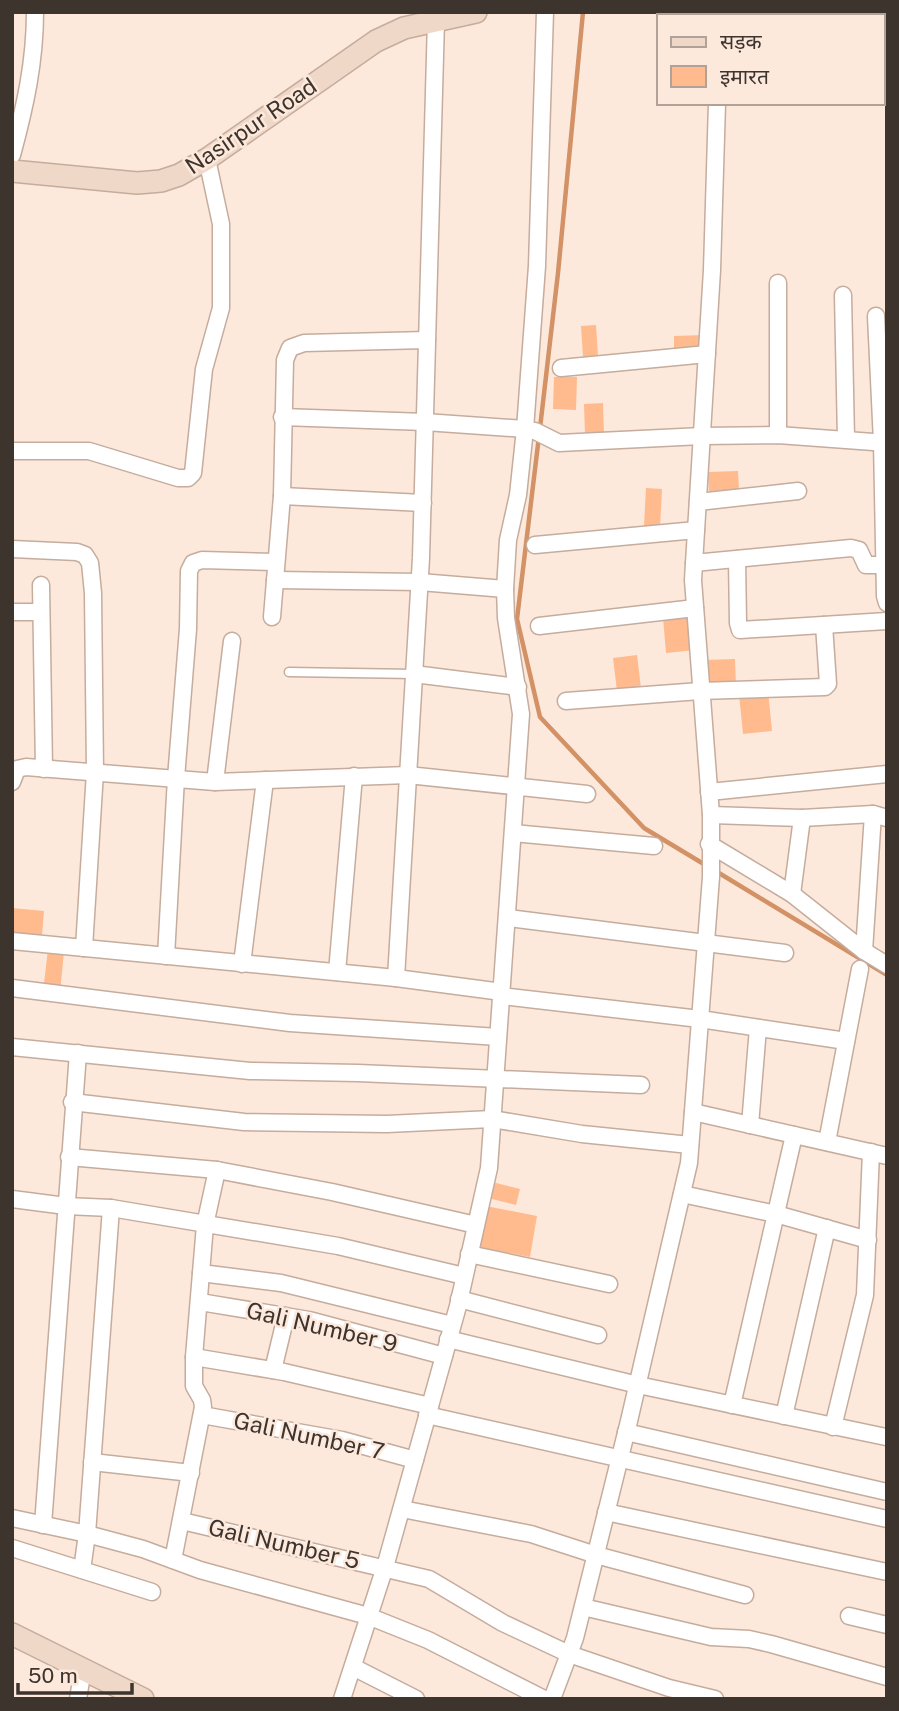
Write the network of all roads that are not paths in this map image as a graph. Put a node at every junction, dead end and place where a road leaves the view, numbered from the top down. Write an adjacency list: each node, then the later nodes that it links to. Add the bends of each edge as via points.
1 (35, 12): 6 (street, via 28,98)
2 (475, 12): 4 (street, Nasirpur Road)
3 (545, 12): 17 (street)
4 (436, 20): 7 (street, Nasirpur Road, via 376,41); 12 (street)
5 (717, 105): 13 (street)
6 (12, 155)
7 (207, 159): 8 (street, Nasirpur Road, via 179,175 137,183); 22 (street, via 221,224 221,308 204,369 193,473 178,478 89,451)
8 (12, 170)
9 (778, 283): 18 (street)
10 (843, 295): 20 (street)
11 (876, 316): 21 (street)
12 (427, 340): 15 (street, via 304,343 290,348 285,360); 16 (street)
13 (707, 354): 14 (street); 19 (street)
14 (561, 368)
15 (282, 417): 16 (street); 24 (street)
16 (425, 422): 17 (street); 26 (street)
17 (530, 430): 19 (street, via 552,442 565,443); 37 (street, via 508,540)
18 (778, 435): 19 (street); 20 (street)
19 (702, 436): 25 (street)
20 (846, 439): 21 (street)
21 (884, 442): 33 (street)
22 (12, 450)
23 (798, 491): 25 (street)
24 (282, 496): 26 (street); 31 (street)
25 (698, 502): 27 (street)
26 (423, 503): 35 (street)
27 (696, 530): 28 (street); 32 (street)
28 (536, 545)
29 (12, 549): 53 (street, via 77,552 90,563)
30 (737, 559): 32 (street); 33 (street, via 851,548 859,550 866,565); 44 (street, via 740,630)
31 (276, 562): 34 (street); 57 (street, via 202,560 193,563 189,571)
32 (694, 563): 39 (street)
33 (884, 565): 38 (street)
34 (275, 580): 35 (street); 42 (street)
35 (420, 582): 37 (street); 48 (street)
36 (41, 585): 41 (street)
37 (505, 589): 49 (street)
38 (887, 603)
39 (695, 608): 45 (street); 50 (street)
40 (12, 612): 41 (street)
41 (41, 612): 52 (street)
42 (272, 617)
43 (887, 621): 44 (street)
44 (824, 625): 50 (street, via 825,687)
45 (538, 626)
46 (232, 641): 60 (street)
47 (289, 671): 48 (lane)
48 (414, 674): 49 (street); 55 (street)
49 (518, 687): 61 (street, via 521,714)
50 (700, 691): 51 (street); 62 (street)
51 (566, 701)
52 (44, 769): 53 (street); 59 (street, via 17,769)
53 (95, 772): 57 (street); 74 (street)
54 (887, 774): 62 (street)
55 (408, 775): 56 (street); 61 (street); 82 (street)
56 (354, 776): 58 (street); 81 (street)
57 (176, 778): 60 (street); 77 (street)
58 (265, 780): 60 (street); 78 (street)
59 (12, 782)
60 (215, 782)
61 (516, 788): 63 (street); 67 (street)
62 (709, 792): 64 (street)
63 (587, 794)
64 (711, 815): 66 (street); 69 (street)
65 (880, 816): 66 (street); 75 (street)
66 (802, 818): 70 (street)
67 (513, 833): 68 (street); 71 (street)
68 (654, 846)
69 (710, 850): 70 (street); 73 (street)
70 (792, 894): 75 (street)
71 (508, 918): 73 (street); 84 (street)
72 (12, 941): 74 (street)
73 (705, 942): 76 (street); 85 (street)
74 (84, 948): 77 (street)
75 (864, 951): 79 (street)
76 (786, 953)
77 (166, 956): 78 (street)
78 (242, 964): 81 (street)
79 (887, 965)
80 (860, 969): 88 (street)
81 (337, 972): 82 (street)
82 (396, 978): 84 (street, via 502,992)
83 (12, 988): 87 (street, via 290,1023)
84 (501, 996): 85 (street); 87 (street)
85 (700, 1019): 86 (street); 94 (street)
86 (758, 1028): 88 (street); 96 (street)
87 (498, 1037): 91 (street)
88 (846, 1041): 98 (street)
89 (12, 1047): 90 (street)
90 (78, 1053): 91 (street, via 250,1070); 93 (street)
91 (495, 1078): 92 (street); 95 (street)
92 (641, 1085)
93 (72, 1102): 95 (street, via 244,1122 387,1124); 101 (street)
94 (693, 1112): 96 (street); 99 (street)
95 (492, 1119): 99 (street); 109 (street, via 489,1168)
96 (750, 1125): 97 (street)
97 (794, 1135): 98 (street); 107 (street)
98 (827, 1142): 100 (street)
99 (690, 1145): 103 (street)
100 (879, 1154): 111 (street)
101 (69, 1157): 102 (street); 105 (street)
102 (217, 1170): 108 (street); 109 (street)
103 (682, 1194): 107 (street); 124 (street)
104 (12, 1199): 105 (street)
105 (66, 1206): 106 (street); 142 (street)
106 (111, 1208): 108 (street); 134 (street)
107 (776, 1214): 110 (street); 125 (street)
108 (205, 1222): 113 (street); 114 (street, via 338,1246)
109 (476, 1225): 112 (street)
110 (827, 1228): 111 (street); 128 (street)
111 (868, 1240): 129 (street, via 865,1295)
112 (469, 1254): 114 (street); 115 (street)
113 (201, 1273): 117 (street); 119 (street, via 281,1283)
114 (464, 1276): 116 (street)
115 (609, 1284)
116 (459, 1299): 119 (street); 120 (street)
117 (200, 1302): 118 (street, Gali Number 9); 122 (street)
118 (286, 1316): 121 (street, Gali Number 9); 123 (street)
119 (450, 1332): 121 (street); 124 (street)
120 (598, 1335)
121 (444, 1356): 126 (street)
122 (194, 1357): 123 (street); 127 (street, via 194,1386 202,1400)
123 (273, 1370): 126 (street)
124 (638, 1385): 125 (street); 130 (street)
125 (732, 1405): 128 (street)
126 (429, 1411): 132 (street); 133 (street)
127 (202, 1415): 133 (street, Gali Number 7, via 342,1440); 135 (street)
128 (784, 1416): 129 (street)
129 (833, 1427): 131 (street)
130 (626, 1432): 132 (street); 136 (street)
131 (886, 1436)
132 (619, 1459): 138 (street); 140 (street)
133 (415, 1460): 137 (street)
134 (92, 1462): 135 (street); 143 (street)
135 (191, 1472): 141 (street)
136 (887, 1492)
137 (402, 1508): 145 (street, via 531,1534); 147 (street)
138 (606, 1512): 145 (street); 149 (street)
139 (12, 1518): 142 (street)
140 (887, 1519)
141 (182, 1521): 146 (street); 147 (street, Gali Number 5)
142 (43, 1525): 143 (street)
143 (87, 1534): 146 (street); 148 (street)
144 (12, 1548): 148 (street)
145 (596, 1555): 151 (street); 152 (street)
146 (173, 1560): 153 (street)
147 (386, 1567): 153 (street); 157 (street, Gali Number 5, via 429,1578 503,1623)
148 (82, 1570): 150 (street)
149 (887, 1573)
150 (152, 1592)
151 (745, 1595)
152 (583, 1607): 157 (street); 160 (street, via 710,1637 771,1644)
153 (368, 1616): 158 (street); 165 (street, via 428,1640)
154 (849, 1616): 155 (street)
155 (887, 1625)
156 (12, 1634): 159 (street)
157 (569, 1654): 166 (street); 167 (street, Gali Number 5)
158 (353, 1667): 163 (street); 164 (street)
159 (83, 1669): 161 (street); 162 (street)
160 (887, 1677)
161 (78, 1699)
162 (143, 1699)
163 (342, 1699)
164 (416, 1699)
165 (544, 1699)
166 (552, 1699)
167 (715, 1699)

